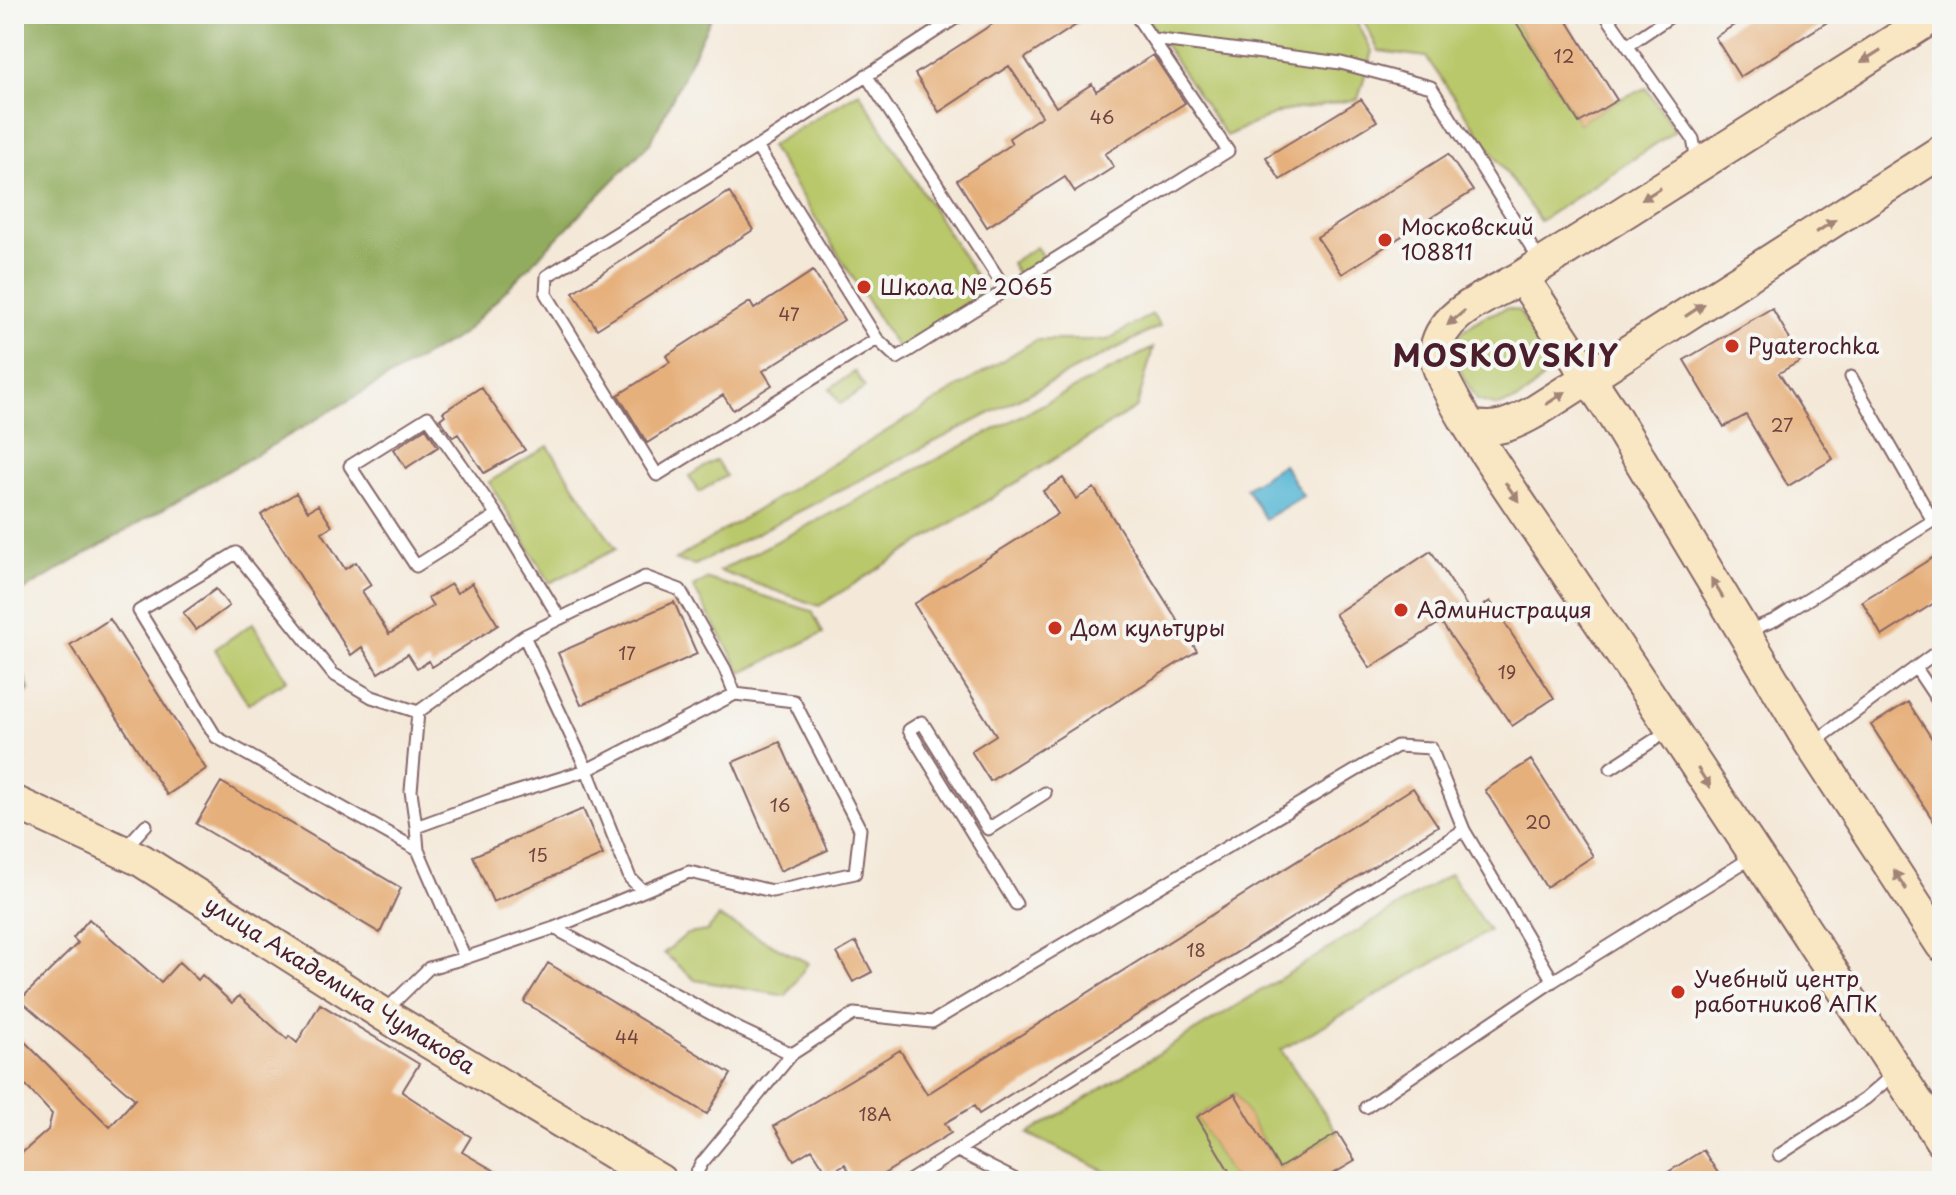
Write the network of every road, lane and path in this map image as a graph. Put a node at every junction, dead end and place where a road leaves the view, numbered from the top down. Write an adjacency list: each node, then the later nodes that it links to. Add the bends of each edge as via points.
1 (962, 14): 8 (lane)
2 (1135, 14): 6 (lane)
3 (1605, 14): 7 (lane)
4 (1674, 14): 7 (lane)
5 (1937, 14): 11 (street, one-way to 11)
6 (1153, 39): 12 (lane, via 1341,63 1431,87); 13 (lane, via 1228,151)
7 (1628, 45): 11 (lane, via 1693,139)
8 (866, 75): 9 (lane); 13 (lane)
9 (757, 147): 14 (lane); 14 (lane, via 547,276 546,294 657,475)
10 (1942, 151): 16 (street, one-way to 10)
11 (1698, 166): 12 (street, one-way to 12)
12 (1532, 270): 16 (street); 17 (street, one-way to 17, via 1454,317 1439,335 1435,356 1444,382)
13 (1006, 290): 14 (lane, via 897,358)
14 (877, 339)
15 (1851, 377): 19 (lane)
16 (1587, 378): 17 (street, one-way to 16, via 1489,430 1513,425); 21 (street, one-way to 16)
17 (1471, 426): 28 (street, one-way to 28)
18 (497, 515): 18 (lane, via 416,566 350,466 428,417); 20 (lane)
19 (1937, 518): 21 (lane, via 1775,620)
20 (559, 617): 22 (lane); 25 (lane, via 645,577 680,590)
21 (1743, 632): 29 (street)
22 (524, 636): 27 (lane); 31 (lane)
23 (1942, 648): 24 (lane)
24 (1916, 668): 26 (lane); 29 (lane)
25 (735, 694): 31 (lane); 40 (lane, via 794,701 860,829 855,873 772,891 689,872)
26 (1942, 707)
27 (418, 712): 35 (lane, via 411,791); 37 (lane, via 372,697 333,674 236,553 139,611 216,737)
28 (1672, 728): 30 (lane); 39 (street, one-way to 39)
29 (1811, 744): 43 (street, one-way to 29)
30 (1611, 768)
31 (587, 770): 35 (lane); 40 (lane, via 630,878)
32 (1045, 793): 41 (lane, via 988,829 922,722 909,730)
33 (14, 802): 38 (street, улица Академика Чумакова)
34 (146, 825): 38 (lane)
35 (416, 827): 37 (lane)
36 (1464, 830): 45 (lane); 47 (lane, via 1431,748 1397,746 932,1022 854,1014); 51 (lane)
37 (418, 850): 44 (lane)
38 (122, 851): 46 (street, улица Академика Чумакова)
39 (1755, 856): 45 (lane); 48 (street)
40 (643, 891): 42 (lane)
41 (1016, 904)
42 (554, 928): 44 (lane); 47 (lane)
43 (1942, 945)
44 (465, 958): 46 (lane, via 429,968)
45 (1553, 981): 49 (lane)
46 (383, 1014): 53 (street, улица Академика Чумакова)
47 (792, 1054): 54 (lane)
48 (1897, 1071): 50 (street); 52 (lane, via 1865,1099)
49 (1366, 1107)
50 (1942, 1141)
51 (958, 1151): 55 (lane); 56 (lane)
52 (1779, 1155)
53 (660, 1181)
54 (692, 1181)
55 (909, 1181)
56 (1018, 1181)

